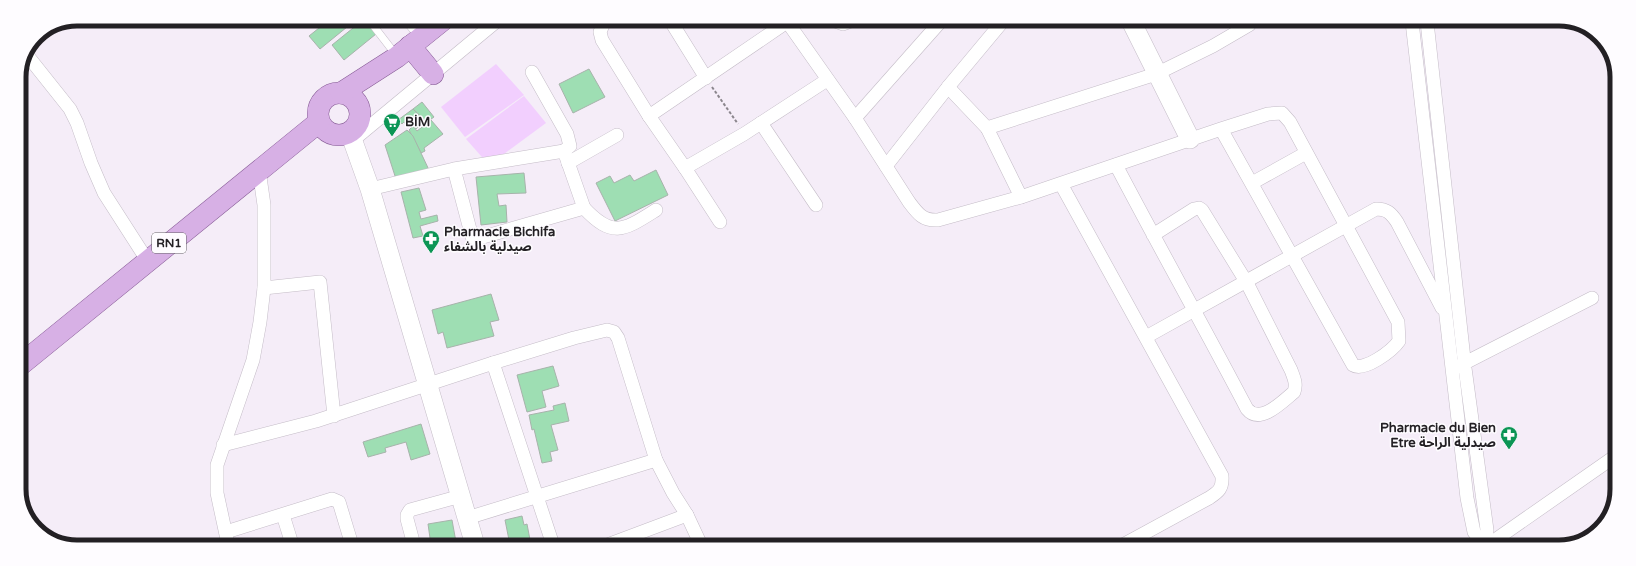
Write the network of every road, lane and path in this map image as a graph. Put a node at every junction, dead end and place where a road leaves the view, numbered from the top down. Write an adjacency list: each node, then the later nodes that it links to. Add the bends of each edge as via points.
1 (392, 26): 14 (lane)
2 (413, 26): 14 (lane)
3 (491, 26): 17 (street)
4 (602, 26): 24 (street, via 600,32 602,40)
5 (674, 26): 19 (street)
6 (780, 26): 19 (street)
7 (790, 26): 20 (street)
8 (938, 26): 25 (street)
9 (999, 26): 21 (street)
10 (1133, 26): 18 (street)
11 (1247, 26): 18 (street)
12 (1412, 26): 57 (street)
13 (1427, 26): 61 (street)
14 (423, 34): 17 (main road); 22 (main road); 23 (main road)
15 (30, 58): 52 (street, via 70,109 104,193)
16 (532, 72): 35 (street, via 567,134 570,146)
17 (433, 74): 32 (street)
18 (1156, 74): 28 (street); 33 (street)
19 (706, 78): 24 (street); 30 (path)
20 (827, 80): 25 (street); 27 (street)
21 (948, 87): 28 (street); 37 (street)
22 (341, 93): 23 (main road, via 352,97); 26 (main road, via 324,100 318,110)
23 (359, 107): 32 (main road, via 361,113)
24 (649, 116): 38 (street)
25 (855, 118): 37 (street)
26 (319, 122): 32 (main road, via 332,134); 40 (main road, RN1)
27 (761, 123): 30 (street); 45 (street)
28 (987, 128): 44 (street)
29 (1221, 128): 33 (street); 34 (street, via 1268,114 1282,113 1290,122); 41 (street)
30 (744, 134): 38 (street)
31 (617, 135): 35 (street)
32 (351, 137): 43 (street)
33 (1190, 138): 36 (street)
34 (1306, 153): 41 (street); 49 (street)
35 (566, 157): 39 (street); 46 (street)
36 (1116, 165): 42 (street); 50 (street)
37 (886, 166): 44 (street, via 912,207 925,219 938,220)
38 (685, 168): 48 (street)
39 (454, 169): 43 (street); 46 (street, via 472,237 476,239)
40 (259, 170): 52 (main road, RN1); 54 (street, via 264,205)
41 (1252, 183): 51 (street)
42 (1061, 184): 44 (street); 58 (street)
43 (370, 189): 63 (street)
44 (1021, 197)
45 (816, 205)
46 (584, 208): 47 (street, via 597,222 616,229 635,224)
47 (656, 210)
48 (720, 222)
49 (1346, 225): 51 (street); 51 (street, via 1398,322 1400,336 1396,345 1363,367 1353,365); 57 (street, via 1376,209 1390,213 1435,292)
50 (1153, 235): 53 (street, via 1194,209 1202,210); 56 (street)
51 (1292, 256): 53 (street)
52 (147, 260): 59 (main road, RN1)
53 (1247, 282): 56 (street); 56 (street, via 1291,370 1296,387 1288,397 1262,415 1251,414 1247,409)
54 (264, 288): 64 (street, via 320,282); 65 (street, via 253,360)
55 (1592, 298): 61 (street)
56 (1195, 310): 58 (street)
57 (1446, 317): 62 (street)
58 (1146, 337): 81 (street, via 1222,476 1223,483 1220,490 1209,498)
59 (26, 360)
60 (493, 363): 63 (street); 66 (street, via 574,338 611,330 618,338); 68 (street)
61 (1465, 364): 62 (street); 83 (street, via 1487,530)
62 (1452, 370): 82 (street, via 1467,498 1474,532)
63 (427, 385): 64 (street); 69 (street)
64 (334, 416): 65 (street)
65 (223, 445): 73 (street, via 216,480)
66 (656, 460): 68 (street); 71 (street)
67 (1610, 460): 84 (street)
68 (538, 495): 72 (street); 78 (street)
69 (460, 496): 72 (street); 76 (street, via 410,510 406,514 406,519)
70 (283, 515): 73 (street); 74 (street); 75 (street, via 327,500 336,500 342,507)
71 (687, 515): 79 (street); 80 (street)
72 (467, 518): 77 (street)
73 (227, 538)
74 (291, 540)
75 (351, 540)
76 (412, 540)
77 (474, 540)
78 (552, 540)
79 (621, 540)
80 (699, 540)
81 (1132, 540)
82 (1480, 540)
83 (1486, 540)
84 (1495, 540)

